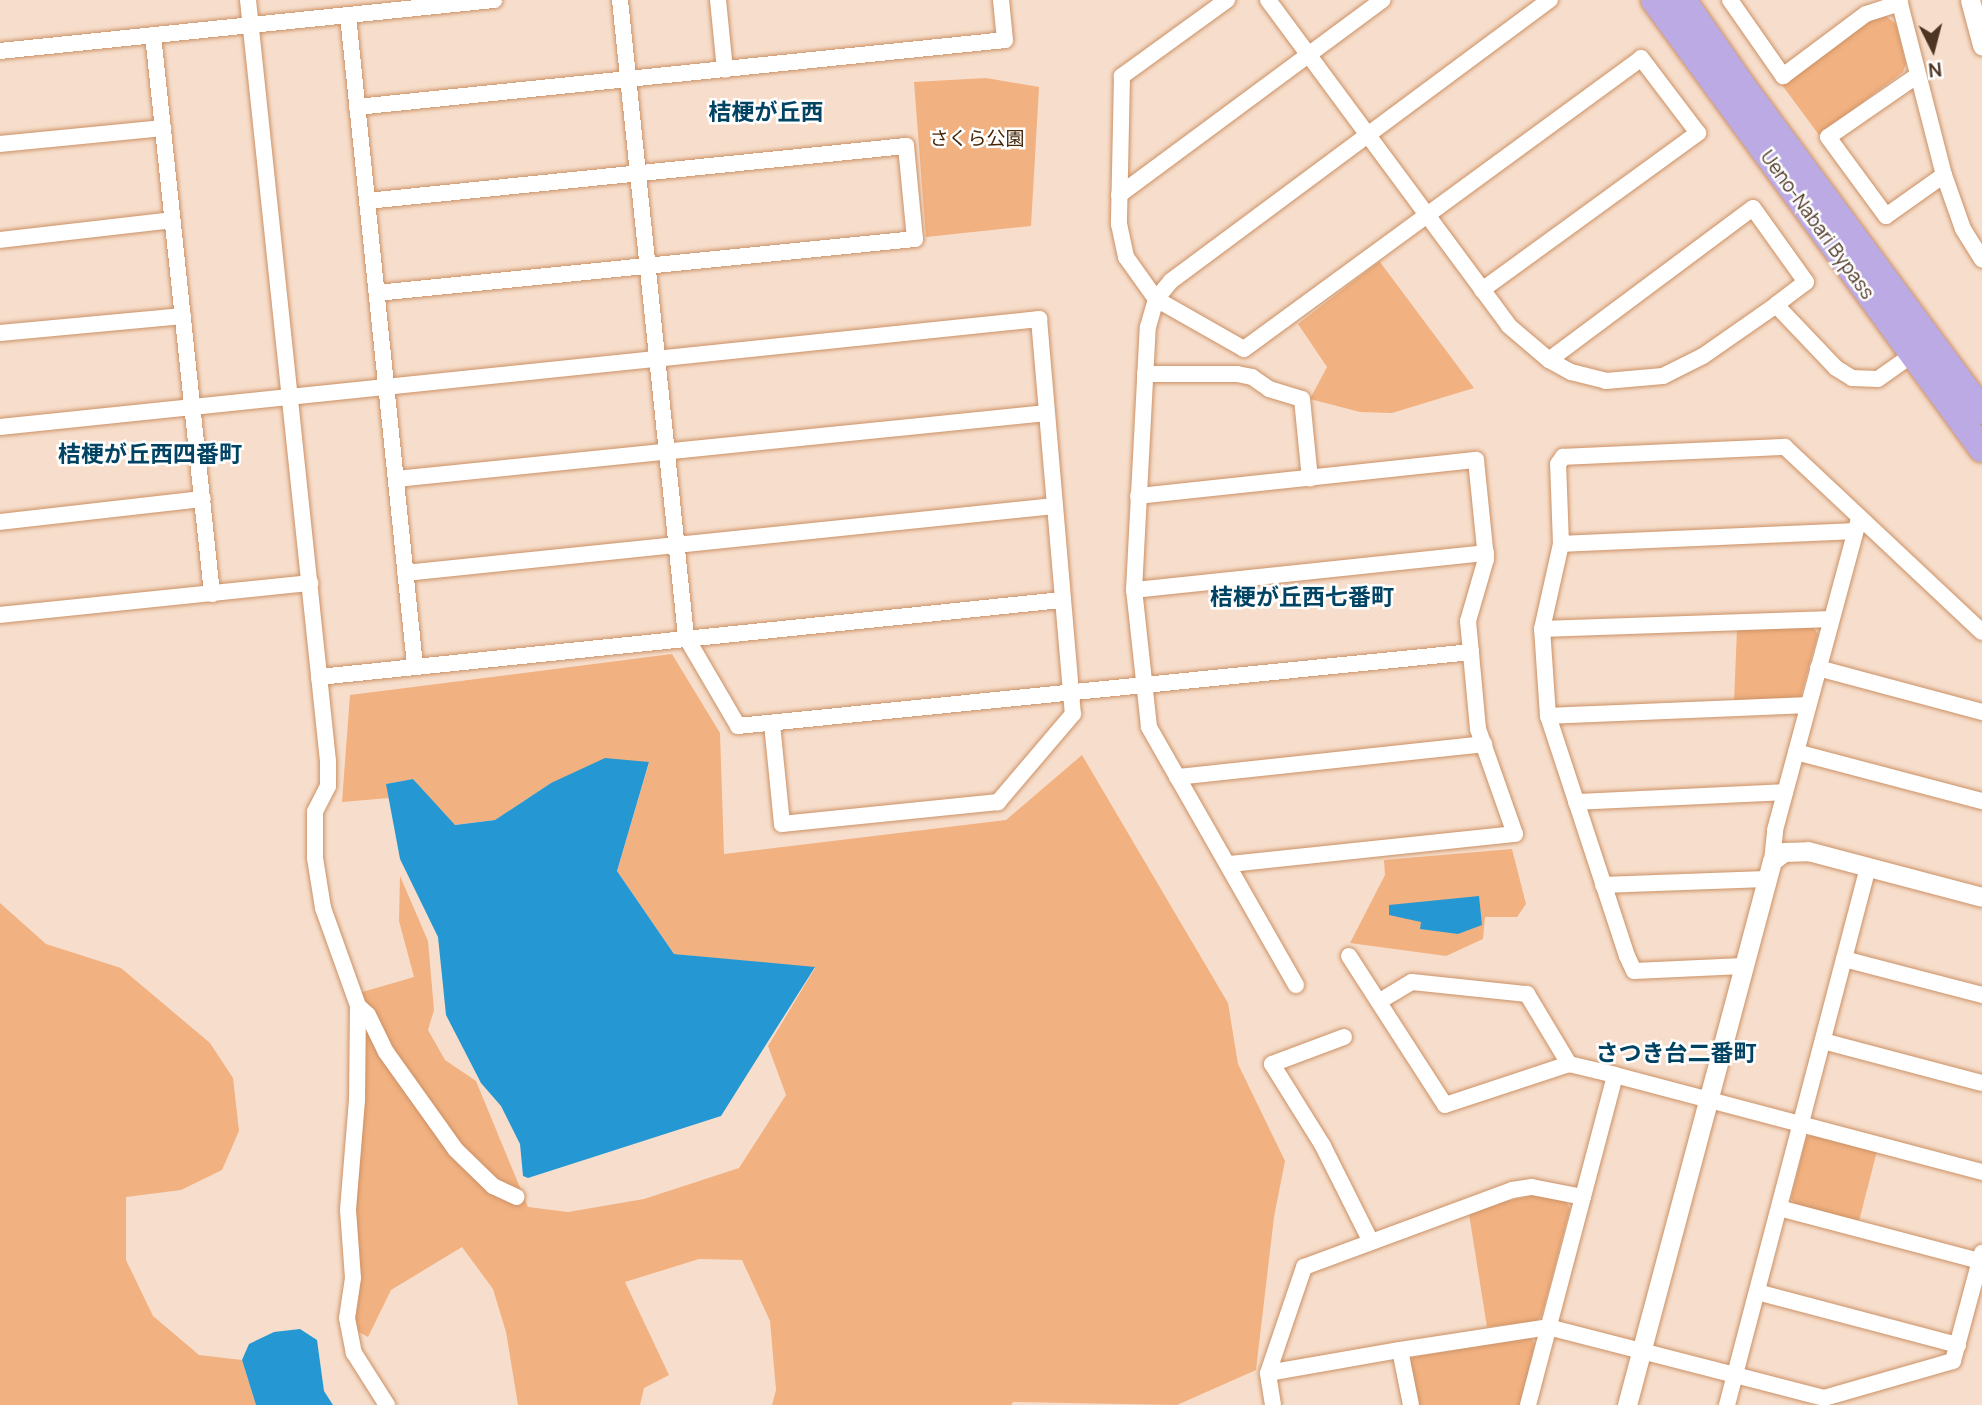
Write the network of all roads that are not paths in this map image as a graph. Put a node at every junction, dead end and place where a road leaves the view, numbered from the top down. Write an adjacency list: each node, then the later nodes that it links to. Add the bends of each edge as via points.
1 (248, 0): 16 (street)
2 (494, 0): 15 (street)
3 (620, 0): 23 (street)
4 (718, 0): 21 (street)
5 (1001, 0): 21 (street, via 1005,40)
6 (1227, 0): 30 (street, via 1122,76)
7 (1268, 0): 20 (street)
8 (1383, 0): 20 (street)
9 (1550, 0): 26 (street)
10 (1654, 0): 43 (highway, Ueno-Nabari Bypass)
11 (1683, 0): 50 (highway, Ueno-Nabari Bypass)
12 (1730, 0): 14 (street, via 1783,76 1866,14)
13 (1970, 0): 18 (street)
14 (1899, 1): 22 (street)
15 (348, 16): 16 (street); 24 (street)
16 (250, 25): 17 (street); 48 (street)
17 (153, 35): 19 (street); 25 (street)
18 (1982, 46)
19 (0, 51)
20 (1309, 55): 26 (street); 30 (street)
21 (725, 70): 23 (street)
22 (1918, 75): 29 (street); 29 (street, via 1828,137 1886,216)
23 (629, 80): 24 (street); 28 (street)
24 (358, 107): 31 (street)
25 (163, 128): 27 (street); 33 (street)
26 (1367, 134): 32 (street); 39 (street, via 1171,281)
27 (0, 144)
28 (639, 173): 31 (street); 36 (street); 36 (street, via 906,146 915,239)
29 (1944, 175): 35 (street, via 1963,229)
30 (1119, 195): 39 (street, via 1122,246)
31 (367, 201): 38 (street)
32 (1426, 214): 37 (street); 37 (street, via 1640,58 1690,122 1698,133); 39 (street, via 1244,349)
33 (172, 220): 34 (street); 41 (street)
34 (0, 240)
35 (1982, 260)
36 (648, 266): 38 (street); 44 (street)
37 (1482, 290): 45 (street, via 1518,336)
38 (377, 293): 47 (street)
39 (1156, 299): 46 (street, via 1148,327)
40 (1776, 305): 43 (street, via 1836,368 1852,378 1878,379); 45 (street, via 1703,356 1663,376 1606,381 1571,372); 45 (street, via 1806,282 1753,208)
41 (183, 316): 42 (street); 49 (street)
42 (0, 333)
43 (1912, 355): 53 (highway, Ueno-Nabari Bypass)
44 (657, 359): 47 (street); 51 (street, via 1039,319); 54 (street)
45 (1549, 360)
46 (1145, 374): 55 (street, via 1237,374 1302,400); 57 (street)
47 (387, 387): 48 (street); 56 (street)
48 (290, 396): 49 (street); 66 (street)
49 (193, 407): 52 (street); 58 (street)
50 (1982, 411)
51 (1047, 413): 54 (street); 59 (street)
52 (0, 427)
53 (1982, 449)
54 (668, 453): 56 (street); 63 (street)
55 (1310, 478): 57 (street); 64 (street, via 1476,460)
56 (396, 479): 65 (street)
57 (1138, 496): 67 (street)
58 (203, 499): 60 (street); 68 (street)
59 (1055, 506): 63 (street); 69 (street)
60 (0, 522)
61 (1857, 524): 62 (street); 62 (street, via 1785,447 1563,457 1559,464); 71 (street); 73 (street)
62 (1561, 544): 72 (street)
63 (677, 545): 65 (street); 74 (street)
64 (1486, 553): 67 (street); 75 (street, via 1468,621)
65 (405, 573): 76 (street)
66 (310, 583): 68 (street); 78 (street)
67 (1134, 590): 79 (street)
68 (212, 594): 70 (street)
69 (1062, 600): 74 (street); 80 (street)
70 (0, 615)
71 (1831, 618): 72 (street); 77 (street)
72 (1542, 629): 83 (street)
73 (1982, 632)
74 (686, 637): 76 (street); 84 (street, via 738,726)
75 (1472, 652): 79 (street); 85 (street, via 1478,729)
76 (415, 666): 78 (street)
77 (1818, 668): 81 (street); 82 (street)
78 (319, 677): 102 (street, via 329,776 315,812 315,858 323,908)
79 (1144, 687): 80 (street); 87 (street, via 1149,727)
80 (1071, 692): 84 (street); 84 (street, via 1073,714 998,802 782,824)
81 (1808, 705): 83 (street); 86 (street)
82 (1982, 712)
83 (1548, 716): 90 (street)
84 (772, 723)
85 (1484, 744): 87 (street); 91 (street, via 1515,834)
86 (1796, 752): 88 (street); 89 (street)
87 (1177, 777): 91 (street)
88 (1786, 792): 90 (street); 93 (street)
89 (1982, 801)
90 (1576, 802): 94 (street)
91 (1230, 864): 99 (street)
92 (1868, 867): 93 (street, via 1796,850 1784,852); 95 (street); 97 (street)
93 (1769, 870): 94 (street); 98 (street)
94 (1603, 885): 98 (street, via 1634,971)
95 (1982, 897)
96 (1349, 956): 101 (street)
97 (1844, 959): 100 (street); 104 (street)
98 (1743, 966): 108 (street)
99 (1297, 985)
100 (1982, 995)
101 (1380, 1001): 105 (street, via 1412,982 1527,994); 105 (street, via 1445,1105)
102 (358, 1006): 111 (street, via 456,1150 493,1186); 124 (street, via 357,1101 348,1210 353,1278 347,1318 354,1353)
103 (1344, 1037): 114 (street, via 1272,1064 1324,1146)
104 (1823, 1041): 107 (street); 109 (street)
105 (1569, 1064): 106 (street)
106 (1615, 1075): 108 (street); 112 (street)
107 (1982, 1083)
108 (1708, 1100): 109 (street); 120 (street)
109 (1801, 1125): 110 (street); 113 (street)
110 (1982, 1172)
111 (517, 1197)
112 (1583, 1197): 114 (street, via 1532,1187 1512,1190); 117 (street)
113 (1779, 1208): 115 (street); 116 (street)
114 (1371, 1242): 121 (street, via 1304,1267)
115 (1981, 1257): 118 (street)
116 (1757, 1292): 118 (street); 122 (street)
117 (1548, 1327): 119 (street); 120 (street); 127 (street)
118 (1958, 1345): 123 (street, via 1953,1361)
119 (1401, 1350): 121 (street); 126 (street)
120 (1642, 1350): 122 (street); 128 (street)
121 (1268, 1373): 125 (street)
122 (1735, 1376): 123 (street); 129 (street)
123 (1840, 1399)
124 (387, 1405)
125 (1273, 1405)
126 (1411, 1405)
127 (1528, 1405)
128 (1628, 1405)
129 (1727, 1405)

